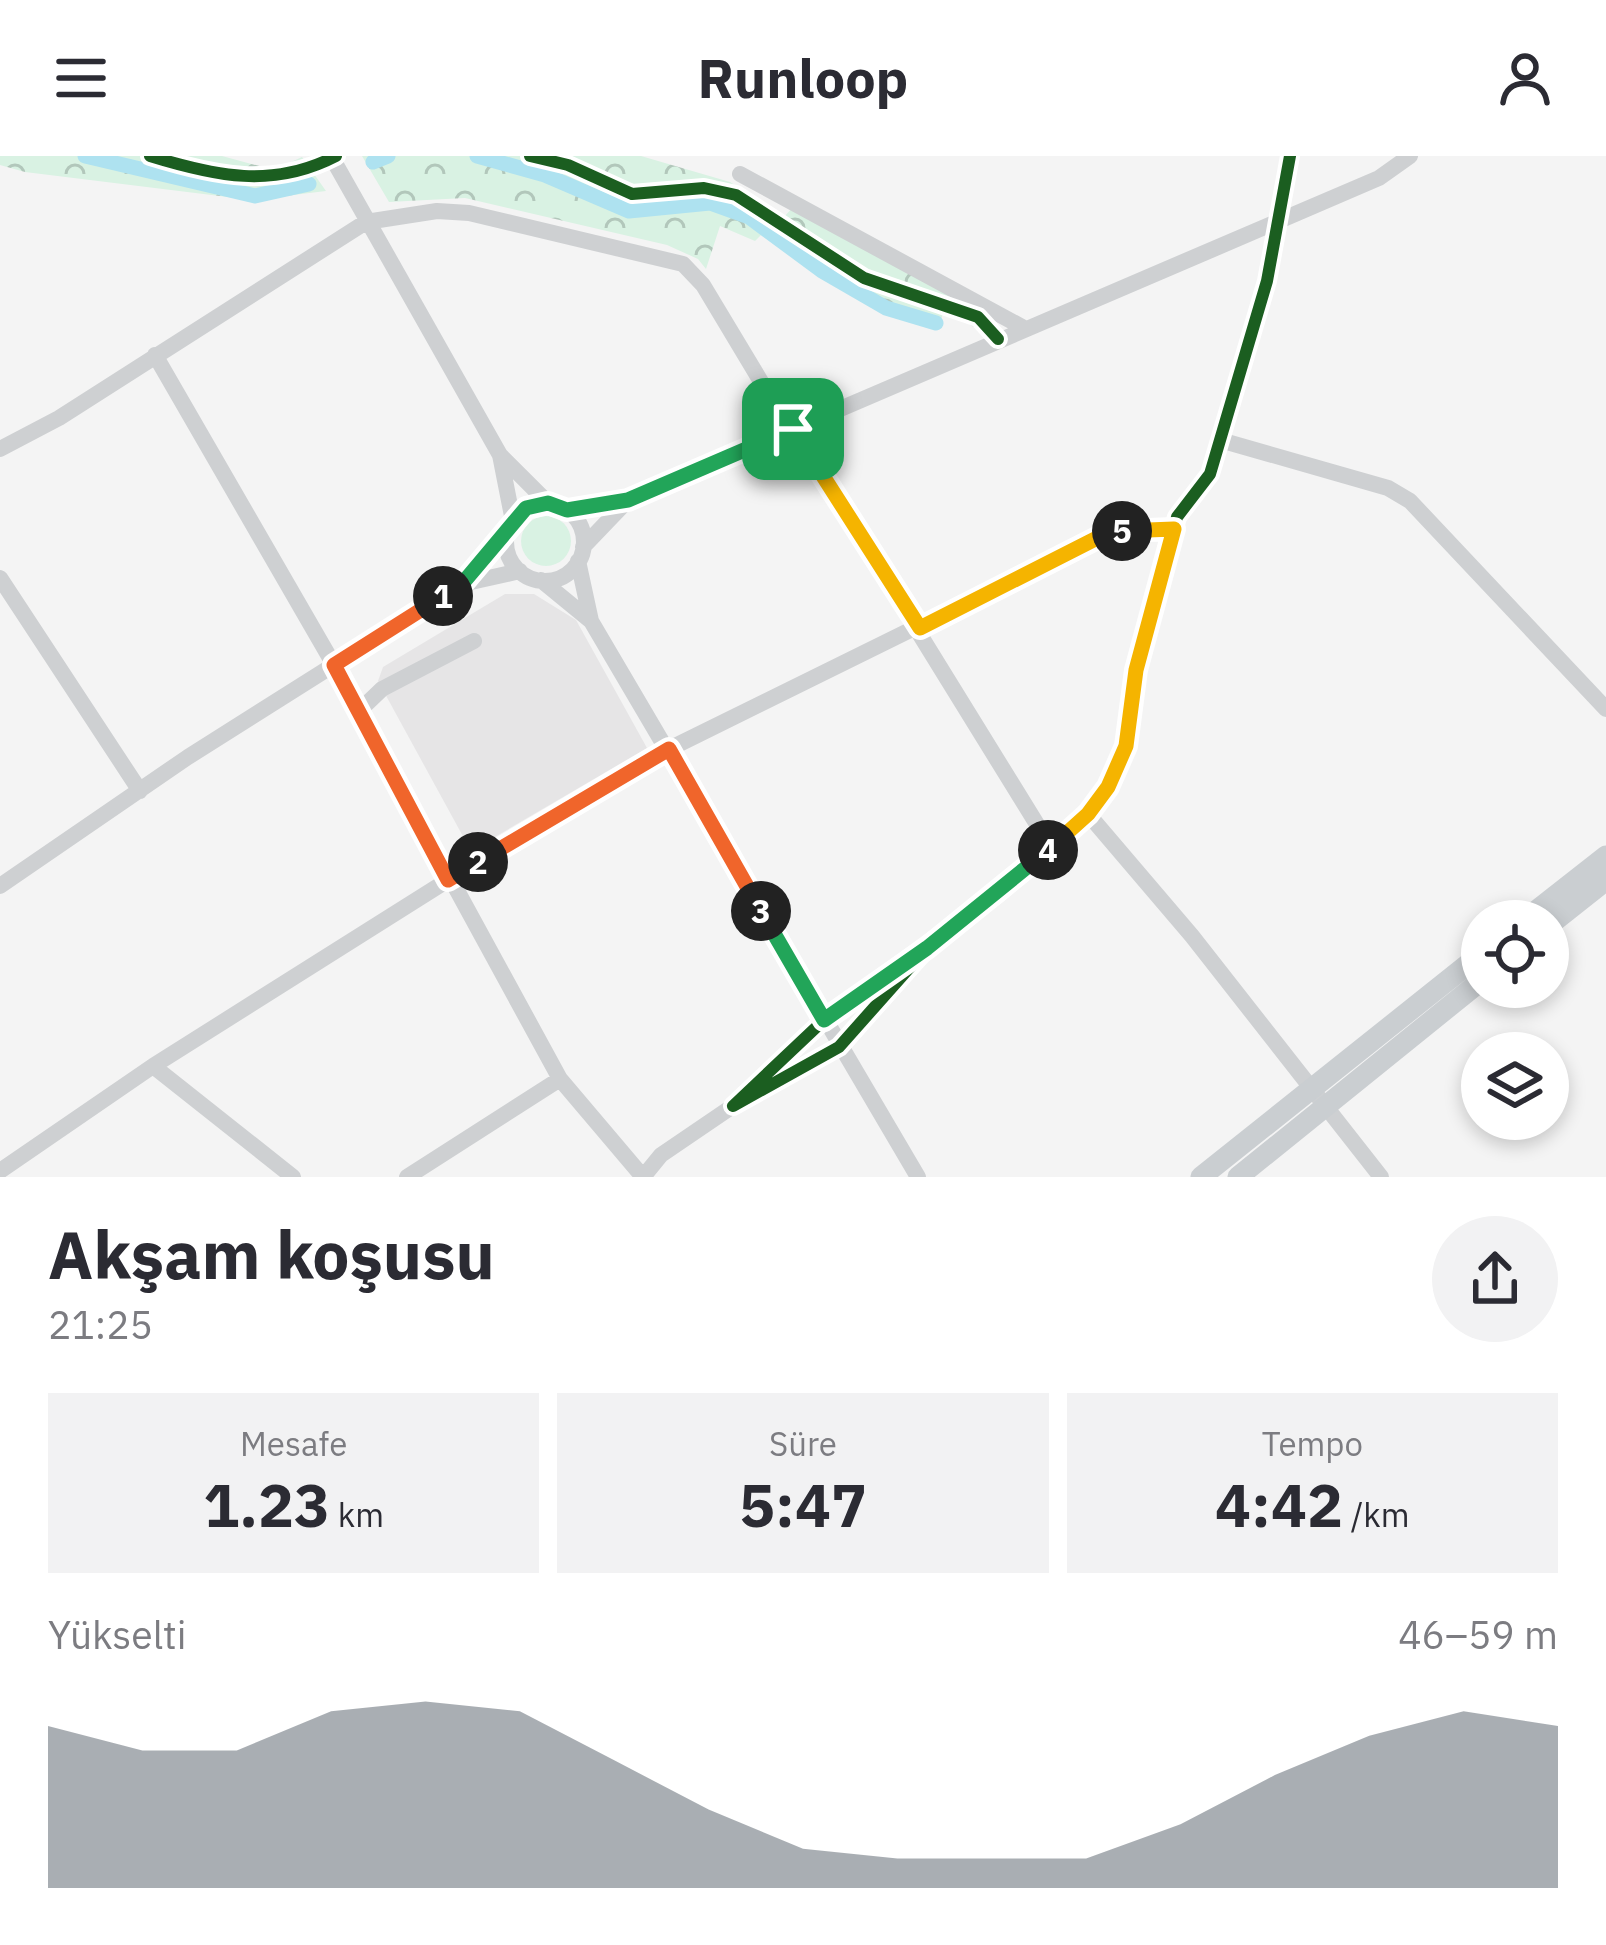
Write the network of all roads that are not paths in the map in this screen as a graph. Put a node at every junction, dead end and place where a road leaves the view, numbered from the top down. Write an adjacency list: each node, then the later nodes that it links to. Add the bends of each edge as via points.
1 (331, 156): 6 (street)
2 (1290, 156): 5 (street)
3 (1410, 156): 5 (street)
4 (740, 174): 7 (street)
5 (1278, 221): 7 (street); 10 (street)
6 (366, 222): 8 (street); 9 (street, via 469,213 683,264 704,285); 12 (street)
7 (1024, 328): 9 (street)
8 (155, 356): 11 (street); 26 (street)
9 (791, 429): 13 (street); 24 (street)
10 (1220, 440): 17 (street, via 1210,474); 27 (street, via 1410,501)
11 (0, 449)
12 (500, 455): 14 (street); 16 (street)
13 (628, 500): 15 (street); 18 (street)
14 (548, 503): 15 (street); 16 (street, via 526,508)
15 (567, 510): 18 (street, via 580,524)
16 (510, 527): 19 (street, via 508,553); 22 (street)
17 (1174, 529): 24 (street, via 1105,534); 31 (street, via 1136,670 1126,746)
18 (581, 554): 21 (street, via 562,577); 23 (street)
19 (520, 571): 21 (street); 22 (street)
20 (0, 578): 30 (street)
21 (541, 580): 23 (street)
22 (462, 584): 26 (street)
23 (592, 621): 29 (street)
24 (920, 628): 29 (street); 32 (street)
25 (474, 641): 28 (street, via 382,688)
26 (334, 665): 28 (street); 30 (street)
27 (1606, 709)
28 (359, 711): 34 (street)
29 (669, 749): 34 (street); 42 (street)
30 (140, 791): 36 (street)
31 (1088, 814): 32 (street); 46 (street)
32 (1051, 847): 39 (street)
33 (1606, 856): 37 (main road)
34 (448, 880): 44 (street); 45 (street)
35 (1606, 880): 38 (main road)
36 (0, 886)
37 (1550, 900)
38 (1569, 909)
39 (927, 948): 42 (street); 43 (street)
40 (1461, 970): 46 (main road)
41 (1461, 998): 48 (main road)
42 (824, 1020): 43 (street); 47 (street)
43 (839, 1047): 47 (street); 53 (street)
44 (154, 1066): 49 (street); 50 (street)
45 (560, 1079): 51 (street); 52 (street)
46 (1312, 1088): 48 (street); 54 (main road)
47 (734, 1106): 52 (street)
48 (1327, 1110): 55 (main road); 56 (street)
49 (0, 1171)
50 (293, 1177)
51 (407, 1177)
52 (643, 1177)
53 (918, 1177)
54 (1201, 1177)
55 (1238, 1177)
56 (1382, 1177)

